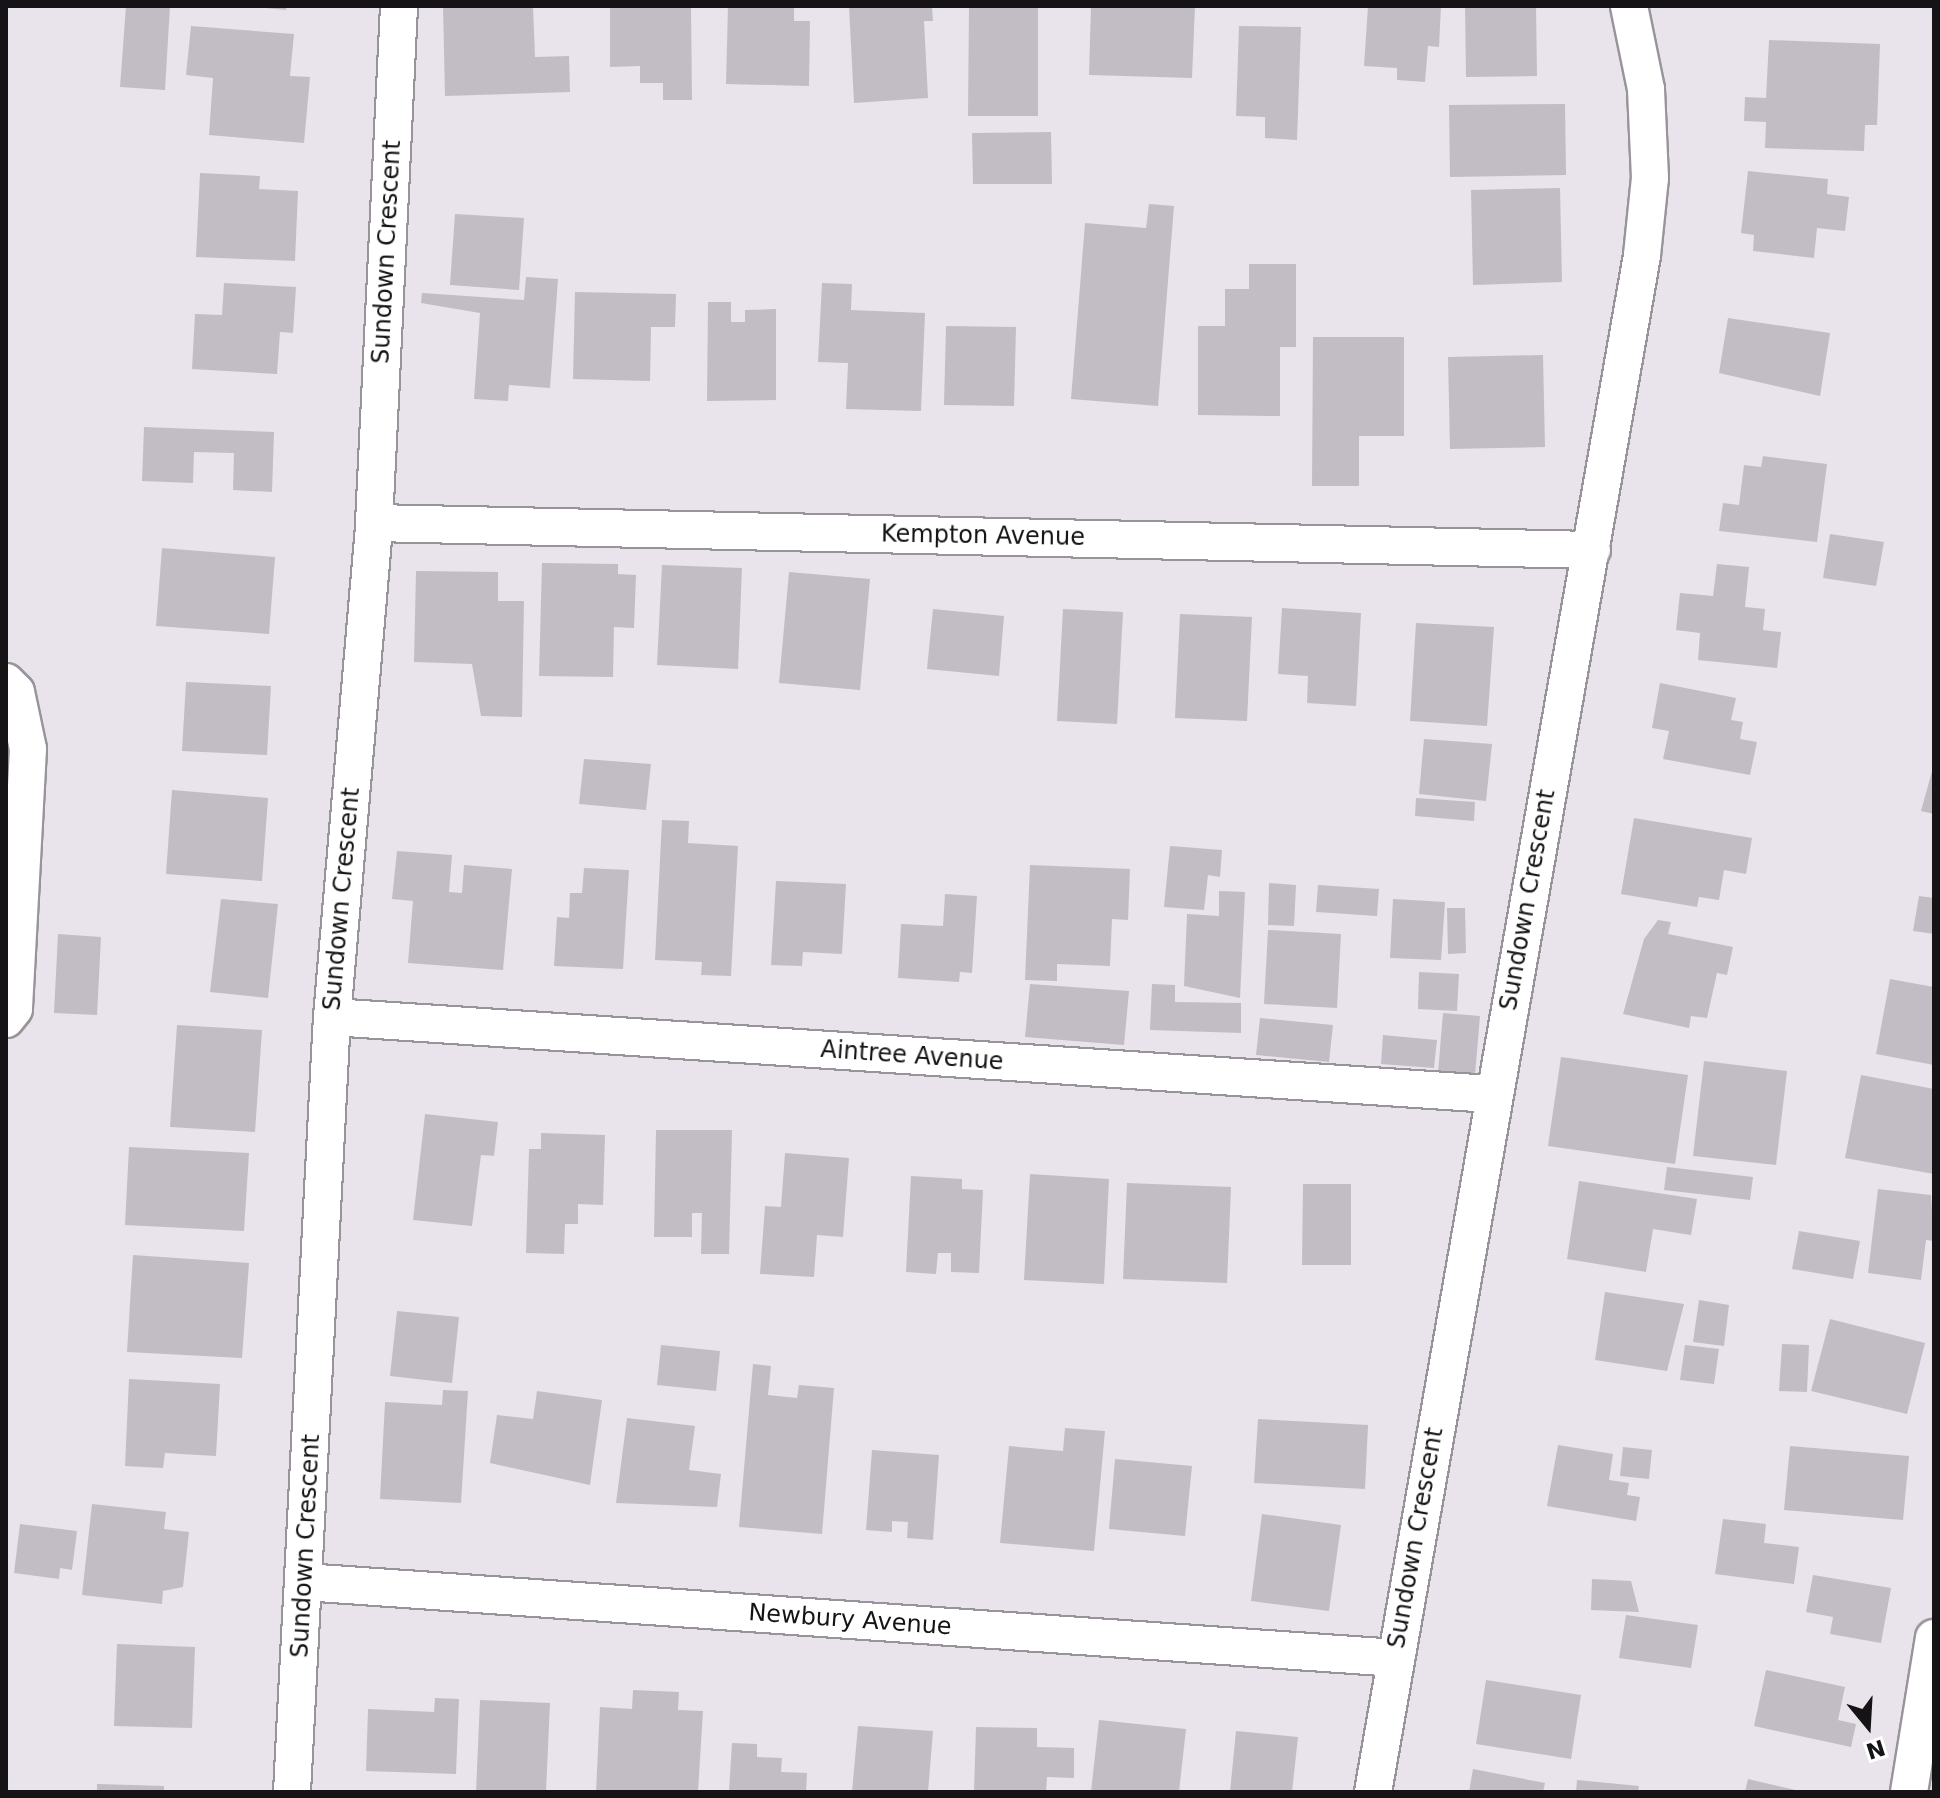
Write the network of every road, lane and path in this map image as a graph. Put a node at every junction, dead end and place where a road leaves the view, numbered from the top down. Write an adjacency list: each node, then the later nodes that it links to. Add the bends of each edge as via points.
1 (399, 6): 3 (street, Sundown Crescent)
2 (1629, 6): 4 (street, Sundown Crescent, via 1646,89 1650,178)
3 (374, 523): 4 (street, Kempton Avenue); 6 (street, Sundown Crescent)
4 (1592, 550): 8 (street, Sundown Crescent)
5 (6, 682): 7 (street, via 16,692 28,749 14,1009)
6 (332, 1017): 8 (street, Aintree Avenue); 9 (street, Sundown Crescent)
7 (6, 1019)
8 (1492, 1094): 11 (street, Sundown Crescent)
9 (304, 1582): 11 (street, Newbury Avenue); 13 (street, Sundown Crescent)
10 (1934, 1638): 12 (street)
11 (1396, 1658): 14 (street, Sundown Crescent)
12 (1926, 1741): 15 (street)
13 (292, 1792)
14 (1373, 1792)
15 (1909, 1792)

